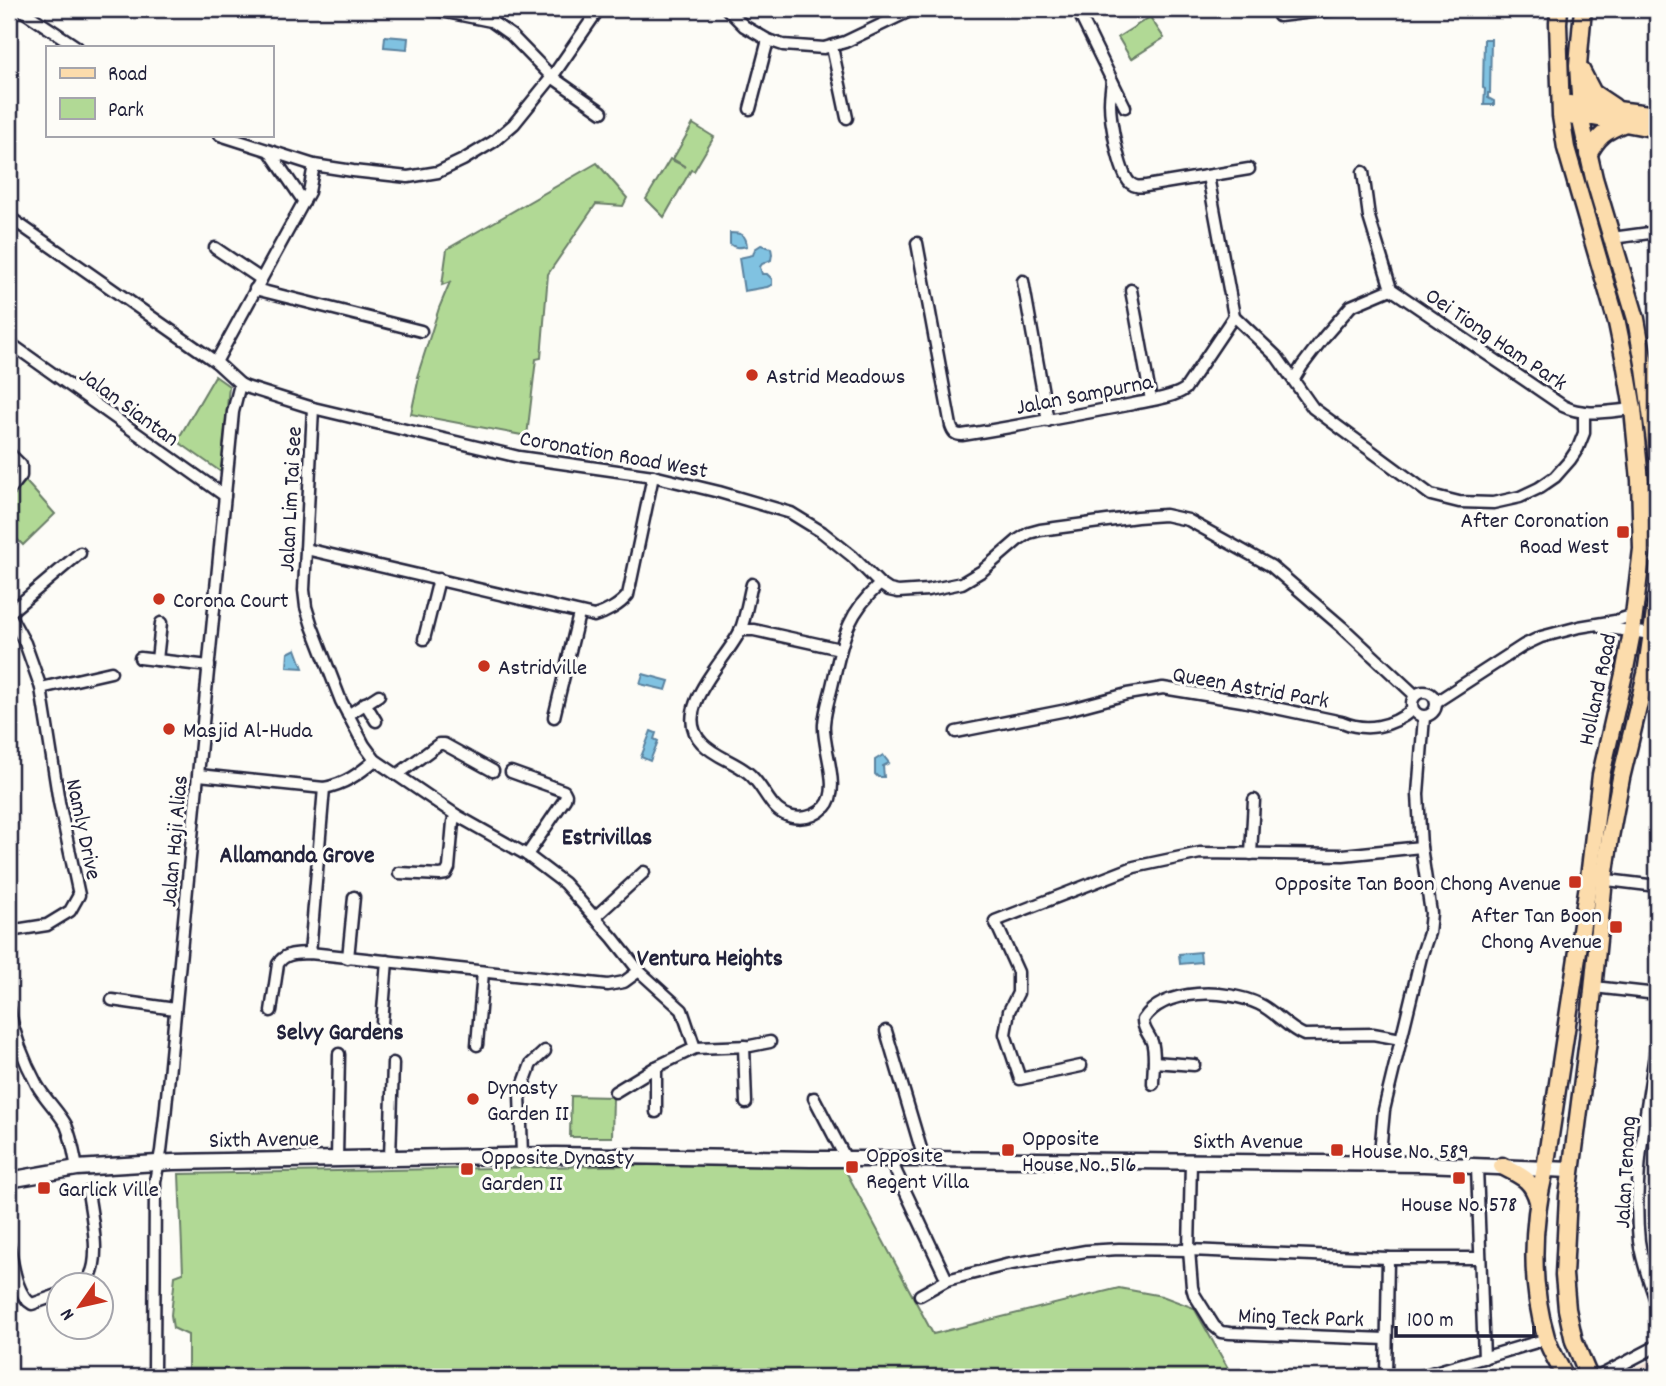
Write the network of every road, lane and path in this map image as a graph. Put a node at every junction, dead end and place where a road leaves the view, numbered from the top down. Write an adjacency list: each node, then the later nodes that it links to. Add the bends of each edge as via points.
1 (20, 9): 12 (street)
2 (431, 9): 15 (street, via 491,21)
3 (599, 9): 15 (street)
4 (727, 9): 11 (street)
5 (914, 9): 13 (street)
6 (1077, 9): 16 (street)
7 (1338, 9): 10 (street)
8 (1559, 9): 20 (main road, Holland Road)
9 (1583, 9): 14 (main road)
10 (1279, 16)
11 (768, 40): 13 (street, via 802,48); 18 (street)
12 (76, 46)
13 (832, 47): 24 (street)
14 (1578, 65): 19 (main road, via 1594,93); 21 (main road)
15 (552, 76): 22 (street); 30 (street, via 514,124 493,142 438,172 408,177)
16 (1112, 82): 17 (street); 33 (street, via 1114,133 1121,167 1132,184 1139,187)
17 (1125, 107)
18 (750, 109)
19 (1616, 109): 21 (main road); 23 (main road)
20 (1560, 110): 21 (main road); 53 (main road, Holland Road, via 1566,148 1617,323)
21 (1581, 111): 25 (main road); 29 (main road)
22 (602, 112)
23 (1657, 115)
24 (847, 118)
25 (1625, 123): 26 (main road); 29 (main road, via 1602,134)
26 (1657, 129)
27 (223, 136): 28 (street)
28 (270, 152): 30 (street); 34 (street)
29 (1588, 155): 37 (main road)
30 (314, 165): 34 (street)
31 (1249, 169): 33 (street)
32 (1363, 172): 43 (street, Oei Tiong Ham Park, via 1369,217)
33 (1208, 176): 45 (street)
34 (304, 202): 40 (street)
35 (9, 217): 48 (street, Coronation Road West)
36 (1657, 232): 37 (street)
37 (1612, 238): 57 (main road, via 1636,319)
38 (917, 243): 55 (street, Jalan Sampurna, via 954,433)
39 (215, 247): 40 (street)
40 (261, 279): 42 (street)
41 (1023, 281): 55 (street)
42 (255, 289): 46 (street); 48 (street)
43 (1391, 289): 49 (street, Oei Tiong Ham Park, via 1350,306); 54 (street, Oei Tiong Ham Park, via 1563,406)
44 (1131, 290): 51 (street)
45 (1234, 316): 49 (street, Oei Tiong Ham Park); 51 (street, Jalan Sampurna, via 1185,389)
46 (421, 331)
47 (14, 346): 60 (street, Jalan Siantan)
48 (216, 362): 50 (street, Coronation Road West)
49 (1294, 379): 54 (street, Oei Tiong Ham Park, via 1322,416 1431,495 1459,502 1520,498 1555,477 1578,448)
50 (240, 384): 52 (street, Coronation Road West); 60 (street, Jalan Haji Alias)
51 (1151, 400): 55 (street, Jalan Sampurna)
52 (313, 408): 58 (street, Coronation Road West, via 519,457); 61 (street, Jalan Lim Tai See)
53 (1633, 409): 54 (street, Oei Tiong Ham Park); 69 (main road, Holland Road, via 1642,549)
54 (1584, 413)
55 (1048, 421)
56 (9, 453): 59 (street, via 21,465 21,476)
57 (1657, 456)
58 (653, 476): 65 (street, Coronation Road West, via 791,513 822,531); 68 (street, via 628,595 598,615)
59 (9, 491)
60 (225, 496): 80 (street, Jalan Haji Alias)
61 (306, 549): 63 (street); 88 (street, Jalan Lim Tai See, via 306,607)
62 (80, 553): 67 (street, Namly Drive)
63 (439, 579): 68 (street); 75 (street)
64 (752, 584): 72 (street)
65 (880, 584): 76 (street, via 855,612); 84 (street, via 898,592 953,586 982,571 1029,533 1176,516 1272,566)
66 (1657, 599): 74 (main road, Holland Road)
67 (9, 613): 82 (street, Namly Drive, via 26,643)
68 (579, 614): 89 (street)
69 (1634, 615): 71 (street); 73 (main road, Holland Road)
70 (161, 623): 78 (street)
71 (1594, 626): 73 (street); 85 (street, via 1524,645)
72 (740, 630): 76 (street); 76 (street, via 696,700 694,729 702,744 747,772 774,806 790,817 806,818 830,801 824,727)
73 (1632, 632): 74 (street); 106 (main road, Holland Road, via 1601,775)
74 (1652, 634): 79 (main road, Holland Road)
75 (424, 639)
76 (840, 649)
77 (140, 658): 78 (street)
78 (157, 660): 80 (street)
79 (1653, 663): 106 (main road, Holland Road)
80 (209, 666): 96 (street, Jalan Haji Alias)
81 (111, 672): 82 (street)
82 (41, 688): 110 (street, Namly Drive, via 79,895 70,911 47,925)
83 (379, 695): 86 (street)
84 (1415, 695): 85 (street, via 1429,693); 87 (street)
85 (1436, 702): 90 (street, via 1433,713)
86 (365, 704): 88 (street); 91 (street)
87 (1412, 710): 90 (street); 92 (street, Queen Astrid Park, via 1384,726 1354,727 1163,688)
88 (348, 715): 93 (street, Jalan Lim Tai See)
89 (554, 717)
90 (1424, 717): 101 (street, via 1418,793)
91 (376, 721)
92 (956, 732)
93 (375, 761): 97 (street, Jalan Lim Tai See); 98 (street, via 351,779)
94 (493, 771): 97 (street, via 439,744)
95 (511, 772): 103 (street, via 566,794)
96 (198, 775): 98 (street); 120 (street, Jalan Haji Alias)
97 (397, 775): 100 (street, Jalan Lim Tai See)
98 (324, 788): 111 (street)
99 (1254, 800): 102 (street)
100 (456, 815): 103 (street, Jalan Lim Tai See); 105 (street, via 446,874)
101 (1421, 847): 102 (street, via 1343,855); 124 (street, via 1431,913 1429,933)
102 (1251, 854): 135 (street, via 1200,853 1134,867 995,921 1018,972 1018,993 1005,1034 1020,1079)
103 (527, 855): 109 (street, Jalan Lim Tai See, via 565,883)
104 (644, 872): 109 (street)
105 (399, 873)
106 (1596, 879): 107 (street); 116 (main road, Holland Road); 154 (main road, Holland Road)
107 (1657, 886)
108 (354, 897): 112 (street)
109 (595, 917): 114 (street, Jalan Lim Tai See)
110 (9, 931)
111 (310, 953): 112 (street); 121 (street, via 281,958)
112 (348, 958): 113 (street)
113 (387, 961): 115 (street); 122 (street)
114 (639, 971): 115 (street, via 624,982 608,985); 129 (street, Jalan Lim Tai See, via 682,1010)
115 (483, 972): 127 (street)
116 (1594, 987): 117 (street); 155 (main road, Holland Road)
117 (1657, 994)
118 (112, 1000): 120 (street)
119 (9, 1008): 153 (street, via 23,1055 71,1138)
120 (175, 1009): 148 (street, Jalan Haji Alias)
121 (271, 1011)
122 (382, 1023)
123 (886, 1031): 144 (street)
124 (1401, 1039): 132 (street, via 1373,1034 1304,1035 1261,1005 1235,995 1178,996 1154,1008 1143,1020); 150 (street, via 1384,1110)
125 (1657, 1041): 167 (street, Jalan Tenang, via 1637,1206 1646,1273)
126 (770, 1042): 128 (street)
127 (477, 1045)
128 (744, 1046): 129 (street); 140 (street)
129 (695, 1048): 136 (street)
130 (545, 1051): 142 (street, via 531,1064 520,1094)
131 (339, 1054): 145 (street)
132 (1154, 1062): 134 (street); 137 (street)
133 (393, 1063): 143 (street)
134 (1194, 1065)
135 (1081, 1066)
136 (656, 1067): 138 (street); 141 (street)
137 (1153, 1084)
138 (615, 1092)
139 (814, 1098): 146 (street)
140 (747, 1103)
141 (656, 1112)
142 (522, 1155): 143 (main road, Sixth Avenue); 146 (main road, Sixth Avenue)
143 (390, 1158): 145 (main road, Sixth Avenue)
144 (924, 1158): 147 (main road, Sixth Avenue); 149 (main road, Sixth Avenue)
145 (337, 1159): 148 (main road, Sixth Avenue)
146 (846, 1159): 147 (main road, Sixth Avenue)
147 (890, 1159): 164 (street)
148 (159, 1162): 153 (main road, Sixth Avenue); 172 (street, Jalan Haji Alias, via 155,1181)
149 (1191, 1162): 150 (main road, Sixth Avenue); 160 (street, Ming Teck Park)
150 (1379, 1164): 152 (main road, Sixth Avenue)
151 (1502, 1166): 152 (main road, Sixth Avenue); 154 (main road, Sixth Avenue); 158 (main road, via 1526,1178)
152 (1476, 1167): 162 (street)
153 (77, 1168): 156 (main road, Sixth Avenue)
154 (1545, 1169): 155 (main road, Sixth Avenue); 158 (main road, Holland Road)
155 (1571, 1170): 176 (main road, Holland Road, via 1564,1275 1574,1340)
156 (9, 1180)
157 (88, 1192): 163 (street, via 95,1242)
158 (1538, 1201): 169 (main road, Holland Road, via 1534,1276)
159 (9, 1246): 166 (street, via 24,1300 32,1304)
160 (1189, 1250): 161 (street); 164 (street, via 1086,1251); 168 (street, Ming Teck Park, via 1194,1294 1221,1332)
161 (1388, 1258): 162 (street); 168 (street, Ming Teck Park)
162 (1479, 1258): 171 (street)
163 (92, 1270)
164 (947, 1280): 165 (street)
165 (920, 1295)
166 (46, 1299)
167 (1657, 1304)
168 (1386, 1339): 173 (street, Ming Teck Park)
169 (1547, 1339): 171 (street); 175 (main road, Holland Road)
170 (1657, 1346): 177 (street)
171 (1484, 1358): 174 (street)
172 (154, 1377)
173 (1386, 1377)
174 (1418, 1377)
175 (1565, 1377)
176 (1589, 1377)
177 (1598, 1377)

